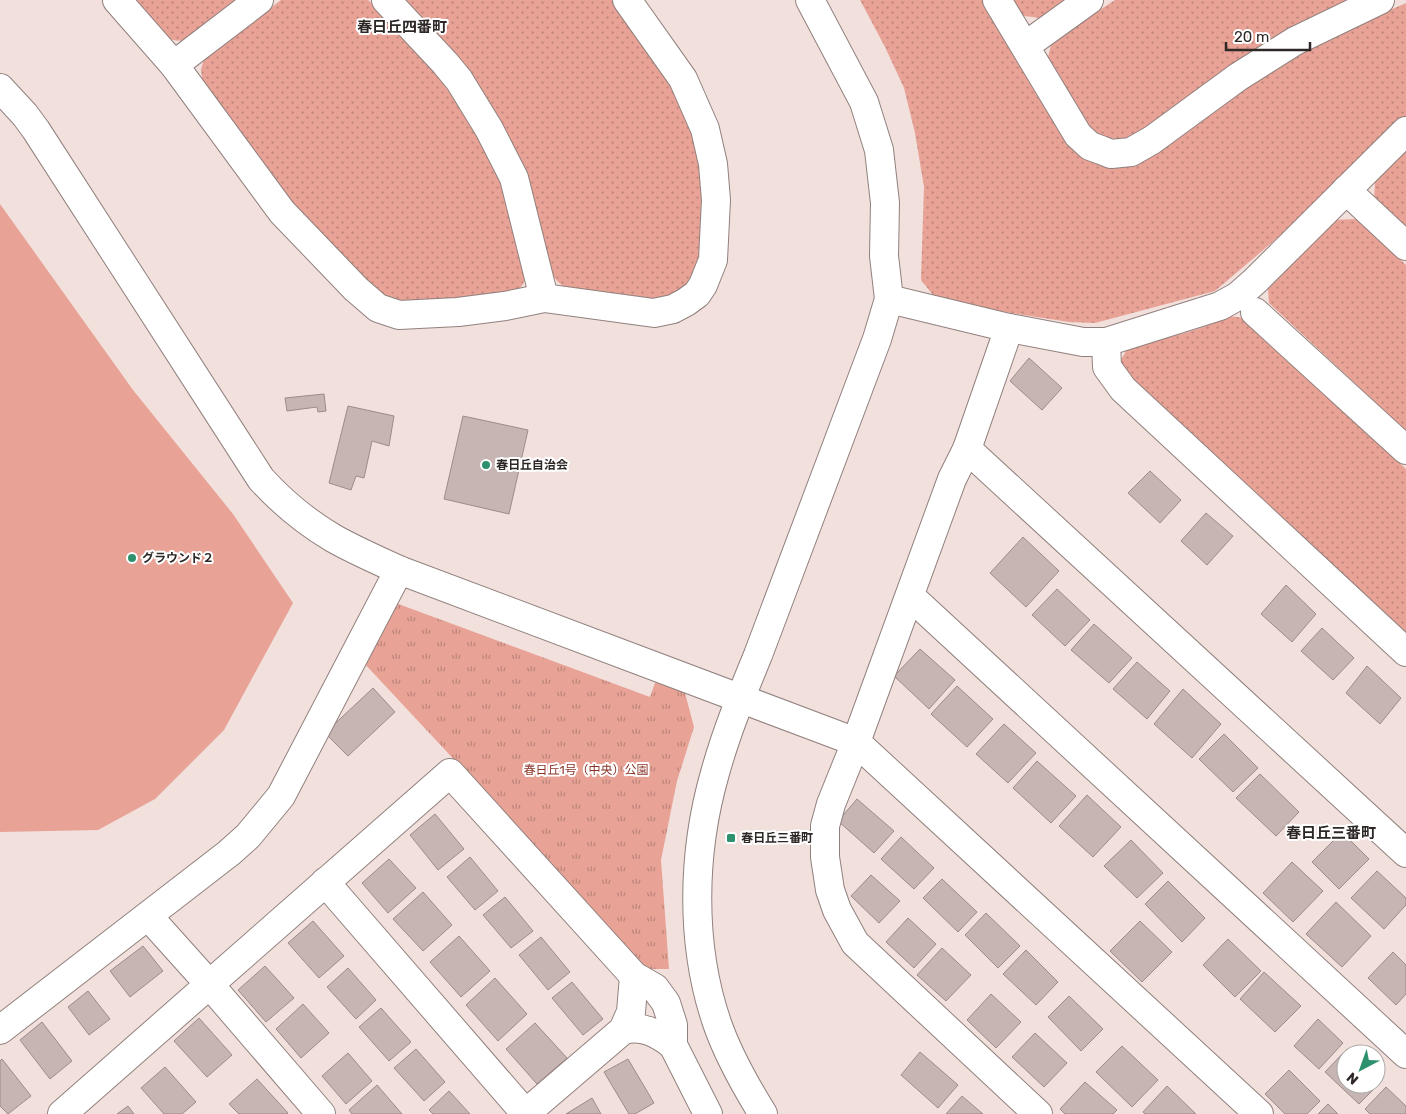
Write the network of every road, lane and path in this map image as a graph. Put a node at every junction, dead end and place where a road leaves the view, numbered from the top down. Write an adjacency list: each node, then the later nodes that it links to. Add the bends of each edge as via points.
1 (117, 0): 10 (street)
2 (259, 0): 10 (street)
3 (386, 0): 15 (street, via 450,69 490,129 514,178)
4 (627, 0): 15 (street, via 683,79 705,129 713,164 716,200 713,260 696,294 673,309 654,312)
5 (810, 0): 16 (street, via 864,102 879,150)
6 (997, 0): 9 (street)
7 (1089, 0): 9 (street)
8 (1380, 0): 9 (street, via 1295,41 1130,152 1111,154 1090,146 1078,135)
9 (1025, 46)
10 (174, 65): 15 (street, via 282,212 378,308 399,314 458,312)
11 (0, 88): 22 (street, via 36,130 261,479 297,514 333,538)
12 (1406, 132): 13 (street)
13 (1346, 190): 14 (street); 19 (street, via 1238,296 1220,306)
14 (1406, 246)
15 (544, 298)
16 (889, 299): 18 (street); 25 (street, via 870,358)
17 (1255, 312): 21 (street)
18 (1009, 328): 19 (street, via 1084,342); 20 (street)
19 (1106, 342): 24 (street, via 1107,368 1123,389)
20 (967, 449): 23 (street, via 952,479); 27 (street)
21 (1406, 450)
22 (399, 570): 25 (street); 29 (street, via 281,796 248,836)
23 (910, 596): 26 (street); 35 (street)
24 (1406, 652)
25 (741, 698): 26 (street); 40 (street, via 715,773 704,825 697,892 698,929 701,961 717,1023 731,1057)
26 (856, 742): 41 (street, via 825,826 825,856 837,910 855,943); 42 (street)
27 (1406, 853)
28 (325, 882): 30 (street, via 450,773); 31 (street); 38 (street)
29 (148, 916): 31 (street); 32 (street)
30 (634, 976): 33 (street, via 631,1012); 34 (street, via 655,988 666,1003)
31 (210, 985): 36 (street); 37 (street)
32 (0, 1030)
33 (623, 1030): 34 (street, via 652,1031); 38 (street)
34 (673, 1045): 39 (street)
35 (1406, 1054)
36 (62, 1114)
37 (320, 1114)
38 (526, 1114)
39 (708, 1114)
40 (763, 1114)
41 (1038, 1114)
42 (1259, 1114)

